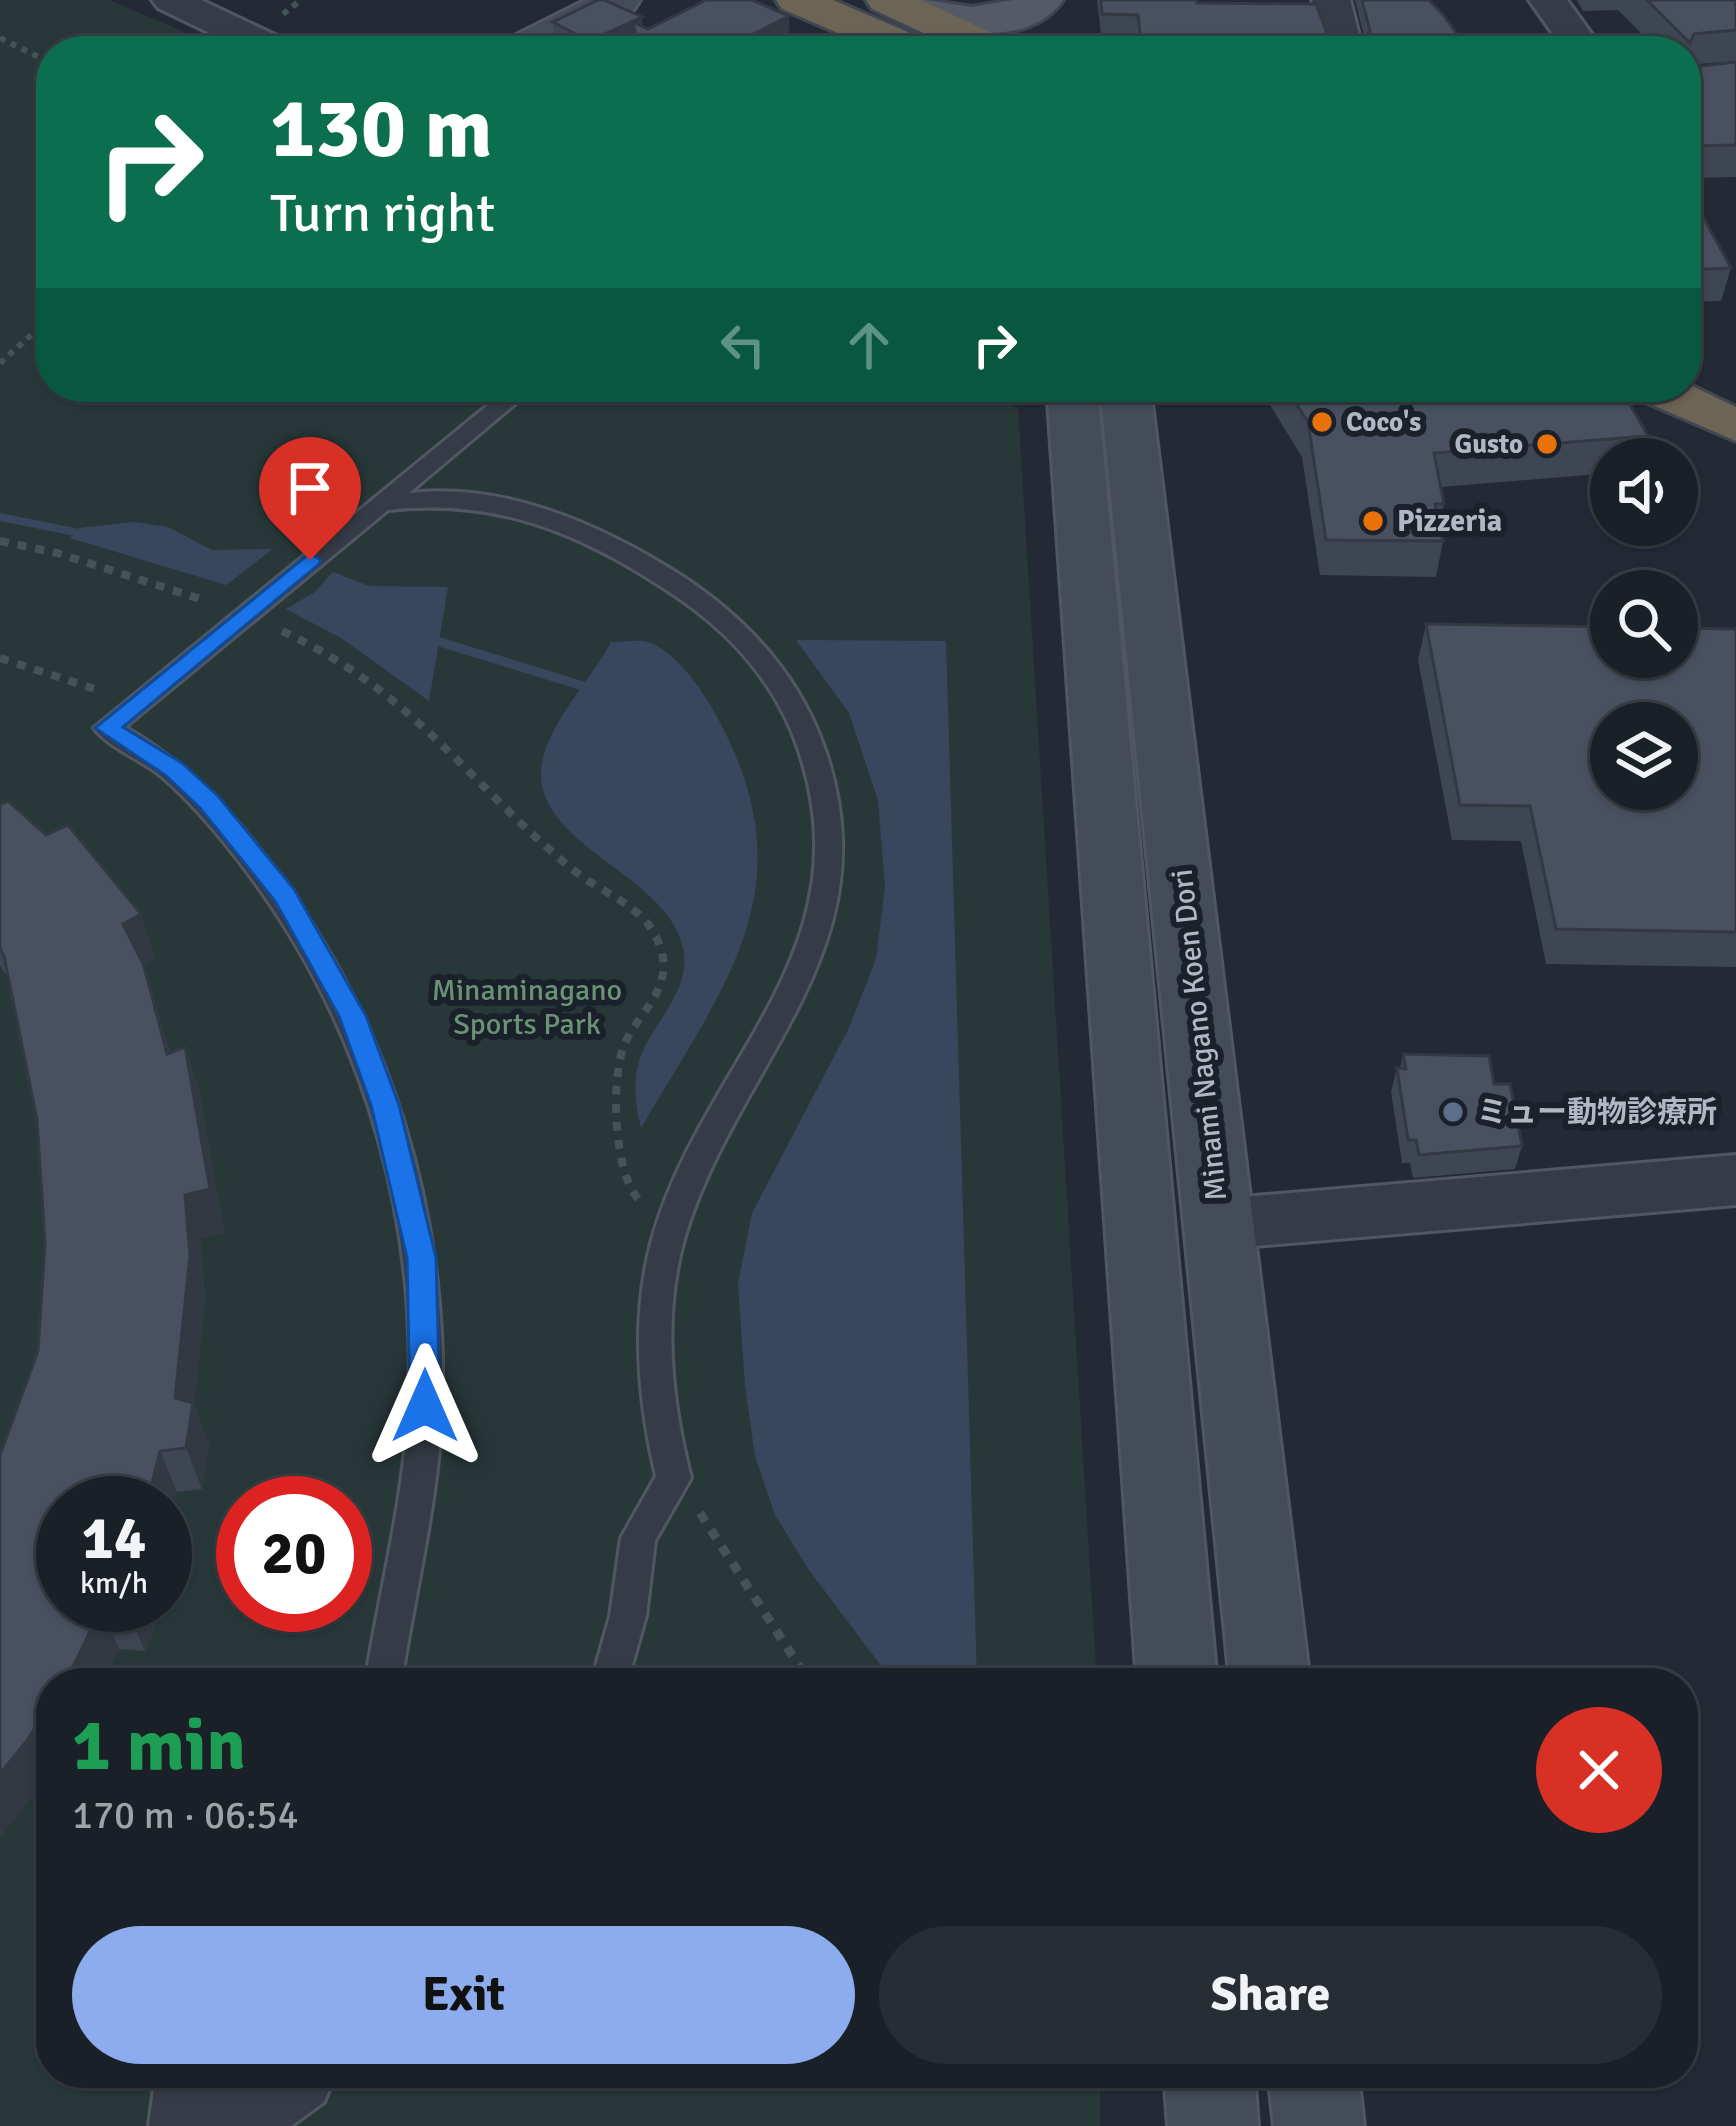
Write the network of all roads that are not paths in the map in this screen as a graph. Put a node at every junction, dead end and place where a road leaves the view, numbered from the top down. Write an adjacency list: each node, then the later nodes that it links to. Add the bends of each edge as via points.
1 (171, 0): 8 (street)
2 (619, 0): 9 (street)
3 (796, 0): 10 (highway)
4 (1331, 0): 12 (street)
5 (1547, 0): 13 (street)
6 (893, 3): 7 (main road, via 971,20); 11 (highway)
7 (1057, 11)
8 (247, 36)
9 (548, 36)
10 (881, 36)
11 (964, 36)
12 (1340, 36)
13 (1575, 36)
14 (1701, 368): 15 (highway)
15 (1736, 384)
16 (505, 402): 21 (lane)
17 (1081, 402): 26 (street, Minami Nagano Koen Dori)
18 (1083, 402): 23 (street, Minami Nagano Koen Dori)
19 (1686, 402): 20 (highway)
20 (1736, 426)
21 (379, 504): 24 (lane, via 107,728 209,802 285,896 353,1016 385,1105 422,1258 425,1406); 25 (lane, via 450,498 526,512 643,562 747,639 788,694 824,769 832,847 825,917 676,1213 659,1278 660,1430 674,1478 638,1538)
22 (1736, 1180): 23 (street)
23 (1220, 1225): 27 (street, Minami Nagano Koen Dori)
24 (385, 1668)
25 (613, 1668)
26 (1176, 1668)
27 (1268, 1668)
28 (195, 2088): 32 (street)
29 (275, 2088): 33 (street)
30 (1210, 2088): 34 (street)
31 (1315, 2088): 35 (street)
32 (190, 2126)
33 (223, 2126)
34 (1213, 2126)
35 (1319, 2126)

